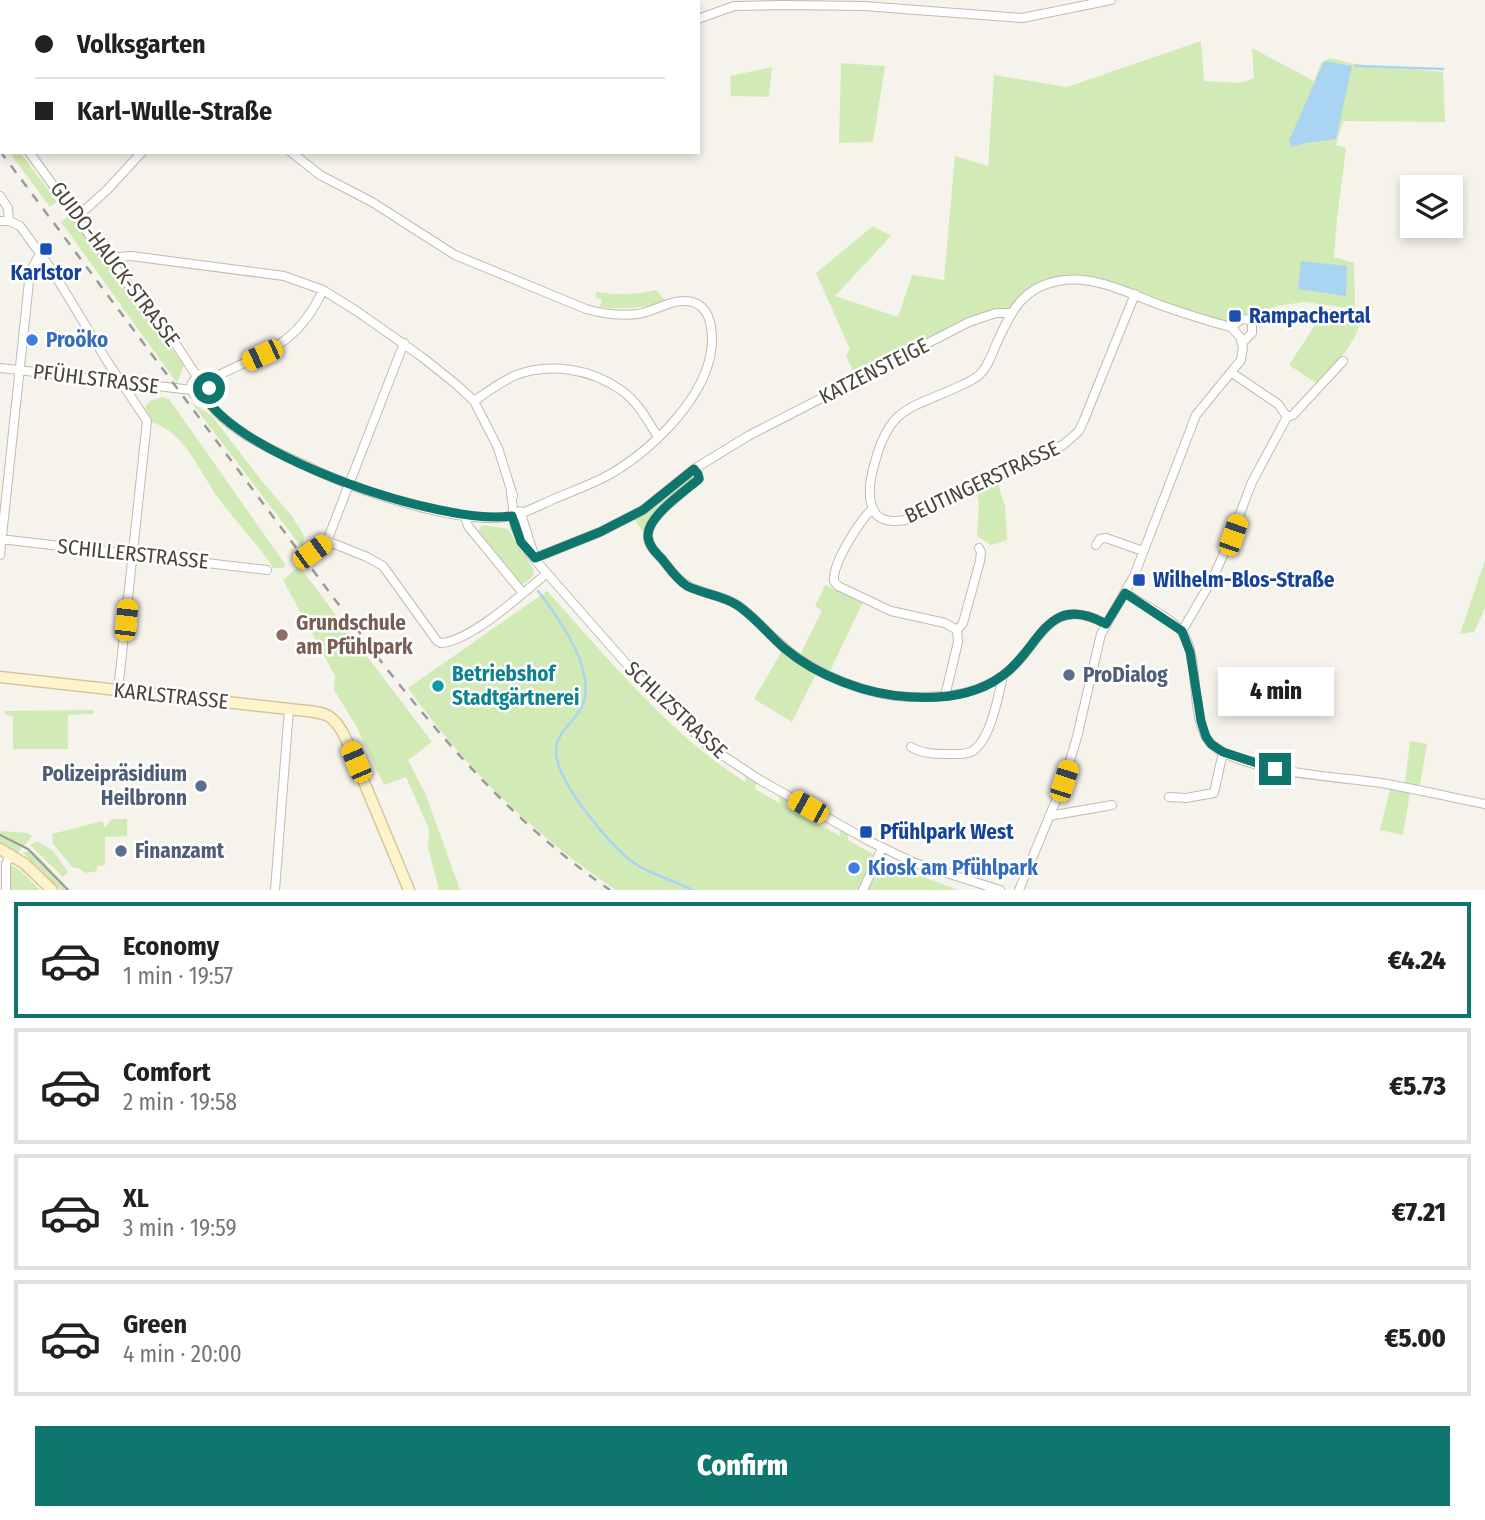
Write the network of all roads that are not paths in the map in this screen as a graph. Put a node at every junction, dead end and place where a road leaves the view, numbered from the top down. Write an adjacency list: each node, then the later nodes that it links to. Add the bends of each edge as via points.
1 (1111, 0): 2 (street, via 1022,18 783,5 734,6)
2 (700, 18)
3 (30, 154): 7 (street, GUIDO-HAUCK-STRASSE)
4 (140, 154): 7 (street)
5 (294, 154): 27 (street, via 320,175 454,255 586,309 608,315 640,314 685,301 698,305 709,319 712,335 707,369 684,409)
6 (0, 196): 8 (street, via 8,208)
7 (77, 217): 10 (street, GUIDO-HAUCK-STRASSE)
8 (5, 221): 9 (street, via 20,226)
9 (40, 254): 19 (street, via 30,272); 22 (street)
10 (111, 262): 11 (street, via 131,256 264,273); 21 (street, GUIDO-HAUCK-STRASSE)
11 (323, 290): 15 (street); 21 (street, via 313,313 286,340)
12 (1135, 294): 13 (street, via 1060,280 1033,291); 14 (street); 30 (street, BEUTINGERSTRASSE, via 1084,420 1072,438 905,520 886,520)
13 (1010, 313): 28 (street, KATZENSTEIGE, via 969,322 783,416); 30 (street, BEUTINGERSTRASSE, via 981,373 905,410 890,425 872,472)
14 (1231, 327): 16 (street); 16 (street, via 1242,318 1252,320 1252,333)
15 (404, 343): 25 (street); 29 (street)
16 (1242, 343): 20 (street, via 1241,360)
17 (1343, 361): 26 (street)
18 (0, 368): 19 (street, PFÜHLSTRASSE)
19 (19, 370): 22 (street, PFÜHLSTRASSE); 33 (street)
20 (1232, 373): 26 (street, via 1278,404); 37 (street, via 1196,415)
21 (202, 379): 23 (street, via 192,384); 24 (street, via 209,388)
22 (121, 383): 23 (street, PFÜHLSTRASSE); 39 (street, via 147,424)
23 (192, 390): 24 (street)
24 (204, 395): 29 (street, via 214,410 245,433)
25 (474, 401): 27 (street, via 515,375 559,368 583,372 625,393); 31 (street, via 498,448)
26 (1287, 417): 48 (street, via 1252,482 1213,578)
27 (658, 437): 31 (street, via 604,478)
28 (694, 469): 41 (street, KATZENSTEIGE, via 643,510); 52 (street, via 699,478 656,517 648,531 650,545 678,579 736,604 791,653 824,674 880,693)
29 (348, 484): 32 (street); 34 (street)
30 (872, 509): 47 (street, via 835,568 834,581 891,611)
31 (517, 515): 32 (street); 41 (street, SCHLIZSTRASSE, via 521,542)
32 (465, 516): 44 (street, via 473,533)
33 (1, 539): 39 (street, SCHILLERSTRASSE); 40 (street)
34 (327, 541): 38 (street); 44 (street, via 383,566 441,643 469,632)
35 (1096, 545): 37 (street, via 1106,538)
36 (979, 548): 47 (street, via 977,573)
37 (1143, 551): 45 (street)
38 (312, 552)
39 (134, 554): 42 (street, SCHILLERSTRASSE); 51 (street)
40 (0, 555)
41 (535, 558): 43 (street, SCHLIZSTRASSE)
42 (267, 569)
43 (546, 574): 44 (street); 60 (street, SCHLIZSTRASSE, via 707,745)
44 (522, 592)
45 (1125, 593): 46 (street); 48 (street)
46 (1106, 624): 49 (street, via 1083,614 1059,617); 59 (street, via 1072,756)
47 (957, 630): 52 (street)
48 (1182, 631): 55 (street, via 1203,729 1211,744)
49 (1003, 676): 52 (street, via 978,690); 54 (street, via 988,727 973,751 935,754)
50 (0, 677): 51 (street, KARLSTRASSE)
51 (118, 691): 53 (street, KARLSTRASSE)
52 (945, 696)
53 (289, 709): 64 (street); 65 (street, KARLSTRASSE, via 328,715 338,723)
54 (911, 747)
55 (1223, 752): 56 (street, via 1214,793); 57 (street, via 1294,773 1373,782)
56 (1169, 797)
57 (1485, 804)
58 (1112, 805): 59 (street)
59 (1049, 817): 68 (street)
60 (882, 848): 66 (street); 67 (street, SCHLIZSTRASSE, via 933,870)
61 (5, 852): 62 (street); 63 (street)
62 (6, 890)
63 (52, 890)
64 (275, 890)
65 (409, 890)
66 (863, 890)
67 (1000, 890)
68 (1019, 890)

